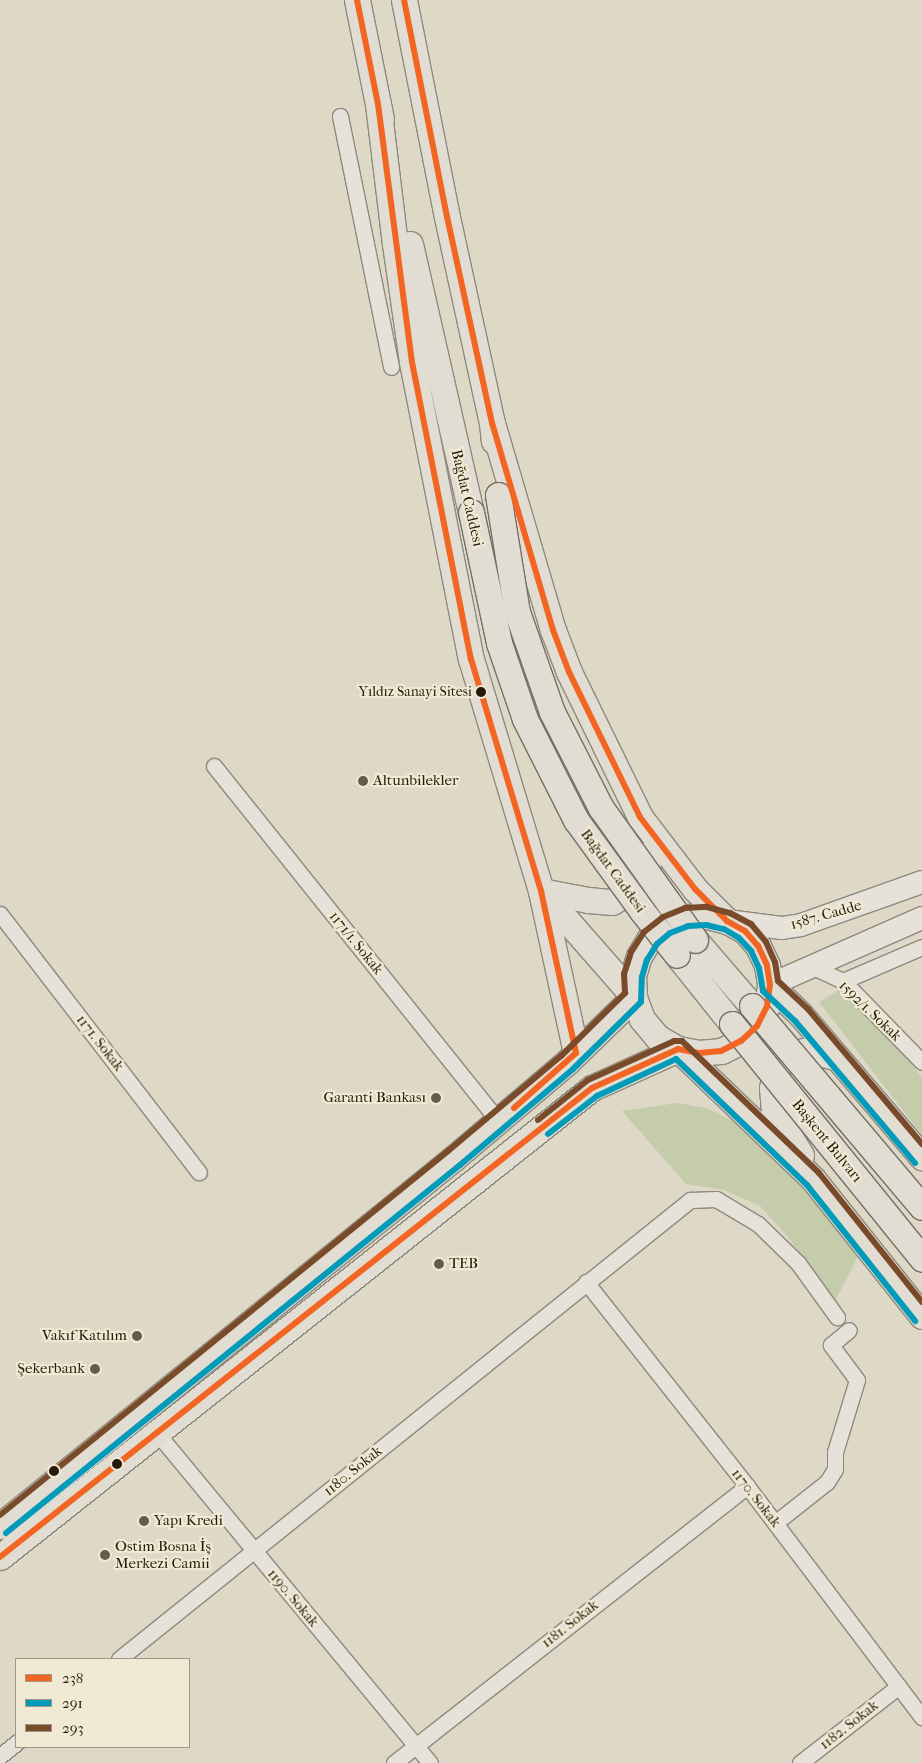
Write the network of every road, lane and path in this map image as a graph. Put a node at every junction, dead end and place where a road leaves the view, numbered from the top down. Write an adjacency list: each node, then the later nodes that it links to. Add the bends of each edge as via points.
1 (357, 0): 3 (main road, Bağdat Caddesi)
2 (404, 0): 6 (main road, Bağdat Caddesi)
3 (378, 104): 10 (main road, via 412,362 471,659); 14 (main road, Bağdat Caddesi, bridge, via 499,643 525,719 576,820 642,911)
4 (340, 116): 5 (street)
5 (391, 367)
6 (492, 423): 8 (main road, via 566,664 640,817); 14 (main road, Bağdat Caddesi, bridge, via 498,495 517,612 552,712 601,808)
7 (214, 766): 25 (street, 1171/1. Sokak)
8 (648, 827): 10 (main road, via 651,849 643,884 612,902); 13 (main road, via 695,889)
9 (922, 882): 13 (main road, 1587. Cadde, via 801,925 782,928)
10 (541, 891): 19 (main road); 21 (main road)
11 (0, 914): 27 (street, 1171. Sokak)
12 (922, 918): 16 (main road)
13 (727, 921): 18 (main road, via 745,931 758,946 767,965); 19 (main road, via 706,916 686,917 650,938 639,956 633,976)
14 (686, 947): 29 (main road, Başkent Bulvarı, bridge, via 752,1006); 30 (main road, Başkent Bulvarı, bridge, via 732,1024)
15 (922, 947): 17 (street)
16 (813, 967): 17 (street, 1592/1. Sokak); 18 (main road)
17 (843, 982): 23 (street, 1592/1. Sokak)
18 (770, 985): 20 (main road, via 767,1006 756,1026 741,1041 721,1051 699,1053); 22 (main road, via 801,1015)
19 (634, 997): 20 (main road, via 642,1019 657,1037); 21 (main road)
20 (678, 1049): 24 (main road); 28 (main road)
21 (576, 1053): 24 (main road, via 593,1059 596,1071); 25 (main road)
22 (837, 1058): 26 (main road); 28 (main road, via 808,1050 781,1057 772,1088 774,1111)
23 (922, 1062)
24 (592, 1088): 35 (main road)
25 (498, 1120): 38 (main road)
26 (922, 1157)
27 (199, 1172)
28 (813, 1179): 32 (main road)
29 (922, 1207)
30 (922, 1259)
31 (586, 1282): 33 (street, 1180. Sokak, via 690,1200 716,1199 758,1224 798,1263); 36 (street, 1170. Sokak); 39 (street, 1180. Sokak)
32 (922, 1316)
33 (837, 1317)
34 (849, 1330): 37 (street, via 831,1345 857,1380 835,1452 835,1469 827,1482)
35 (157, 1433): 39 (street, 1190. Sokak); 40 (main road)
36 (746, 1486): 37 (street, 1170. Sokak); 45 (street, 1181. Sokak)
37 (775, 1523): 42 (street, 1170. Sokak)
38 (0, 1526)
39 (254, 1550): 41 (street, 1180. Sokak); 45 (street, 1190. Sokak)
40 (0, 1557)
41 (120, 1658)
42 (899, 1686): 43 (street, 1170. Sokak); 49 (street, 1182. Sokak)
43 (922, 1717)
44 (15, 1743): 46 (street)
45 (416, 1746): 47 (street, 1181. Sokak); 48 (street, 1190. Sokak)
46 (0, 1756)
47 (394, 1763)
48 (430, 1763)
49 (800, 1763)

